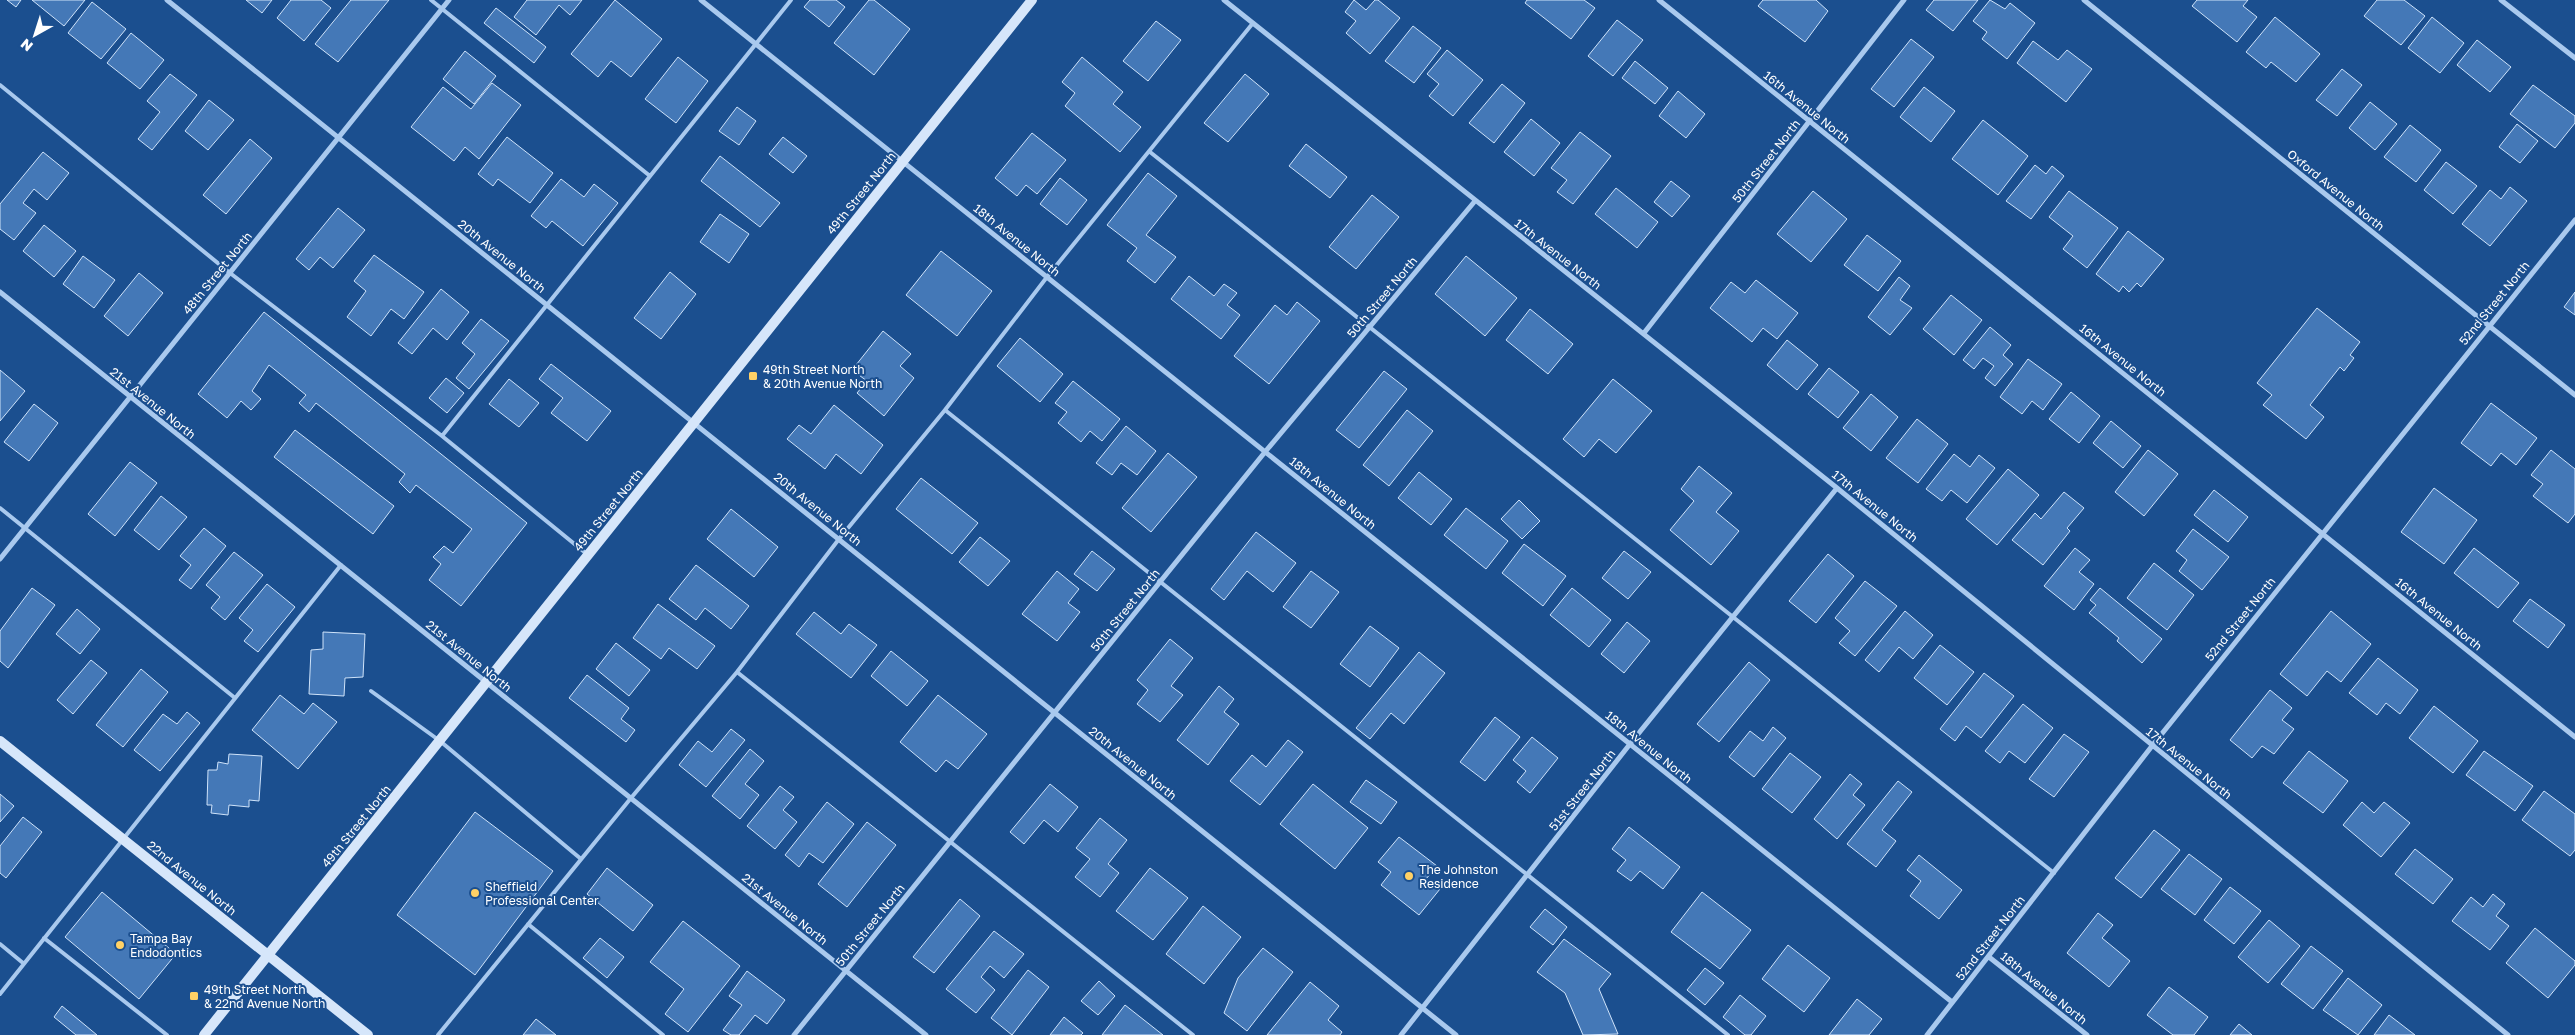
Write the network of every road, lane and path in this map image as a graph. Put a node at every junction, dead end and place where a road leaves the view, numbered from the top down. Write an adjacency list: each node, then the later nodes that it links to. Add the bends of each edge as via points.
1 (167, 0): 18 (street, 20th Avenue North)
2 (431, 0): 12 (lane)
3 (449, 0): 12 (street, 48th Street North)
4 (701, 0): 14 (street, 18th Avenue North)
5 (792, 0): 14 (lane)
6 (1032, 0): 20 (main road, 49th Street North)
7 (1224, 0): 13 (street, 17th Avenue North)
8 (1658, 0): 17 (street, 16th Avenue North)
9 (1904, 0): 17 (street, 50th Street North)
10 (2084, 0): 29 (street, Oxford Avenue North)
11 (2502, 0): 15 (street)
12 (442, 9): 18 (street, 48th Street North); 21 (lane)
13 (1252, 23): 19 (lane); 22 (street, 17th Avenue North)
14 (756, 44): 20 (street, 18th Avenue North); 21 (lane)
15 (2575, 58)
16 (0, 85): 24 (lane)
17 (1809, 122): 30 (street, 50th Street North); 40 (street, 16th Avenue North)
18 (338, 138): 24 (street, 48th Street North); 27 (street, 20th Avenue North)
19 (1150, 152): 25 (lane); 28 (lane)
20 (903, 162): 25 (street, 18th Avenue North); 34 (main road, 49th Street North)
21 (650, 176): 27 (lane)
22 (1474, 201): 28 (street, 50th Street North); 30 (street, 17th Avenue North)
23 (2575, 220): 29 (street, 52nd Street North)
24 (230, 272): 32 (street, 48th Street North); 35 (lane)
25 (1048, 278): 33 (lane); 36 (street, 18th Avenue North)
26 (0, 292): 32 (street, 21st Avenue North)
27 (547, 304): 34 (street, 20th Avenue North); 35 (lane)
28 (1370, 326): 36 (street, 50th Street North); 46 (lane)
29 (2488, 326): 31 (street, Oxford Avenue North); 40 (street, 52nd Street North)
30 (1644, 333): 37 (street, 17th Avenue North)
31 (2575, 394)
32 (130, 397): 39 (street, 48th Street North); 44 (street, 21st Avenue North)
33 (945, 410): 41 (lane); 45 (lane)
34 (694, 422): 41 (street, 20th Avenue North); 42 (main road, 49th Street North)
35 (442, 436): 42 (lane)
36 (1265, 452): 45 (street, 50th Street North); 55 (street, 18th Avenue North)
37 (1837, 488): 46 (street, 51st Street North); 56 (street, 17th Avenue North)
38 (0, 508): 39 (lane)
39 (25, 528): 43 (street, 48th Street North); 50 (lane)
40 (2323, 533): 52 (street, 16th Avenue North); 56 (street, 52nd Street North)
41 (839, 539): 47 (lane); 51 (street, 20th Avenue North)
42 (588, 555): 48 (main road, 49th Street North)
43 (0, 558)
44 (340, 565): 48 (street, 21st Avenue North); 50 (lane)
45 (1160, 582): 51 (street, 50th Street North); 62 (lane)
46 (1733, 617): 55 (street, 51st Street North); 61 (lane)
47 (737, 672): 57 (lane); 59 (lane)
48 (486, 683): 54 (main road, 49th Street North); 57 (street, 21st Avenue North)
49 (371, 691): 54 (lane)
50 (235, 698): 58 (lane)
51 (1055, 713): 59 (street, 50th Street North); 72 (street, 20th Avenue North)
52 (2575, 737)
53 (0, 741): 58 (main road, 22nd Avenue North)
54 (440, 741): 60 (lane); 66 (main road, 49th Street North)
55 (1630, 744): 62 (street, 51st Street North); 71 (street, 18th Avenue North)
56 (2152, 746): 61 (street, 52nd Street North); 86 (street, 17th Avenue North)
57 (631, 798): 60 (lane); 69 (street, 21st Avenue North)
58 (124, 839): 64 (lane); 66 (main road, 22nd Avenue North)
59 (950, 841): 69 (street, 50th Street North); 80 (lane)
60 (581, 860): 63 (lane)
61 (2054, 873): 67 (street, 52nd Street North)
62 (1527, 875): 72 (street, 51st Street North); 83 (lane)
63 (528, 924): 76 (lane); 77 (lane)
64 (44, 938): 68 (lane); 73 (lane)
65 (0, 944): 68 (lane)
66 (268, 955): 74 (main road, 49th Street North); 75 (main road, 22nd Avenue North)
67 (1989, 957): 71 (street, 52nd Street North); 85 (street, 18th Avenue North)
68 (23, 963): 70 (lane)
69 (846, 970): 78 (street, 50th Street North); 79 (street, 21st Avenue North)
70 (0, 994)
71 (1952, 1002): 84 (street, 52nd Street North)
72 (1422, 1008): 81 (street, 51st Street North); 82 (street, 20th Avenue North)
73 (167, 1035)
74 (204, 1035)
75 (368, 1035)
76 (438, 1035)
77 (663, 1035)
78 (794, 1035)
79 (926, 1035)
80 (1193, 1035)
81 (1401, 1035)
82 (1456, 1035)
83 (1728, 1035)
84 (1927, 1035)
85 (2086, 1035)
86 (2508, 1035)

